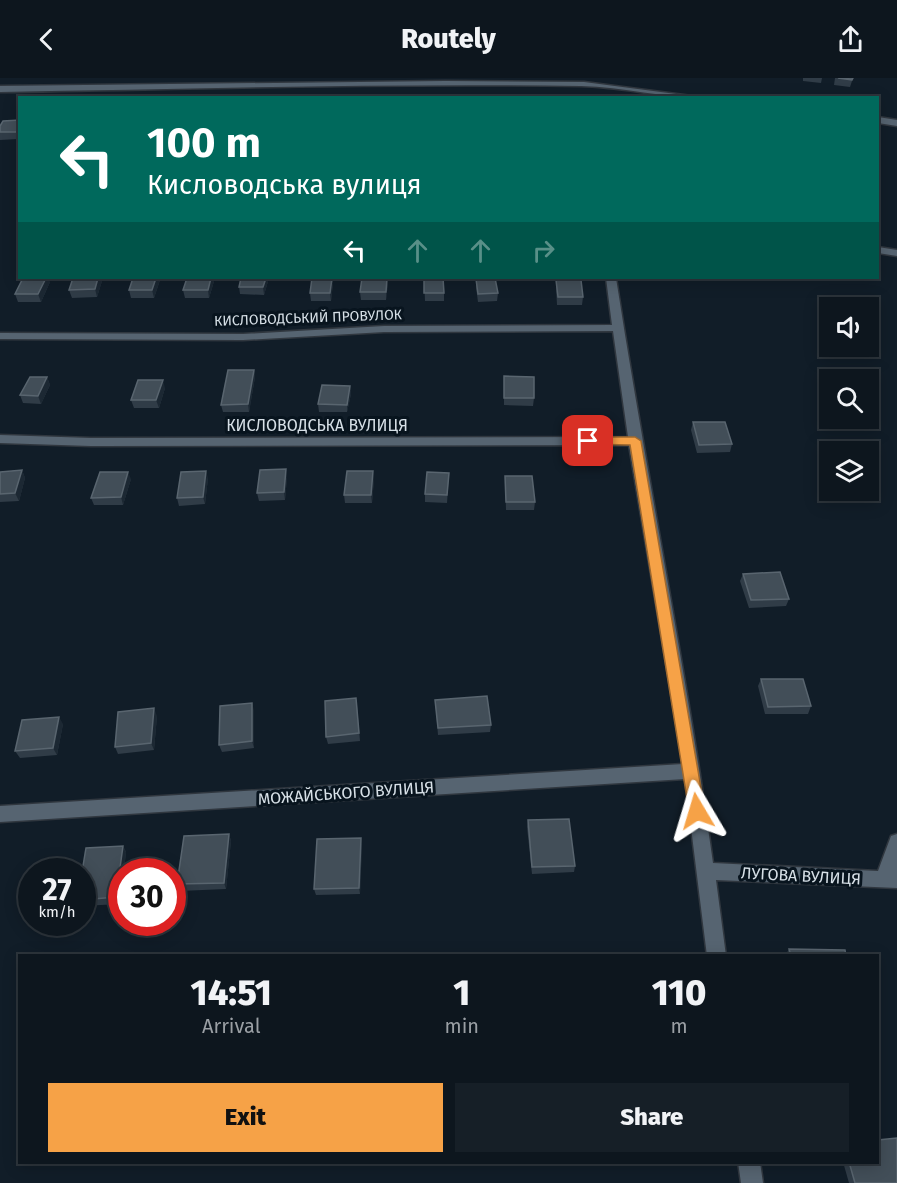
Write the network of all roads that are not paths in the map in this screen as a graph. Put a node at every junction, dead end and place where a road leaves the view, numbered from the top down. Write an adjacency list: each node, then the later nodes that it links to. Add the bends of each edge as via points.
1 (583, 81): 2 (street); 3 (street); 4 (street)
2 (0, 89)
3 (586, 96)
4 (689, 96)
5 (879, 120): 6 (street)
6 (897, 123)
7 (879, 250): 8 (street)
8 (897, 254)
9 (611, 279): 10 (street)
10 (617, 328): 11 (street, КИСЛОВОДСЬКИЙ ПРОВУЛОК, via 384,329 243,336); 13 (street)
11 (0, 336)
12 (0, 439): 13 (street, КИСЛОВОДСЬКА ВУЛИЦЯ)
13 (635, 441): 14 (street)
14 (692, 771): 15 (street, МОЖАЙСЬКОГО ВУЛИЦЯ); 17 (street)
15 (0, 814)
16 (897, 842): 18 (street)
17 (704, 871): 18 (street, ЛУГОВА ВУЛИЦЯ); 19 (street)
18 (890, 880)
19 (717, 954)
20 (749, 1164): 21 (street)
21 (752, 1183)

